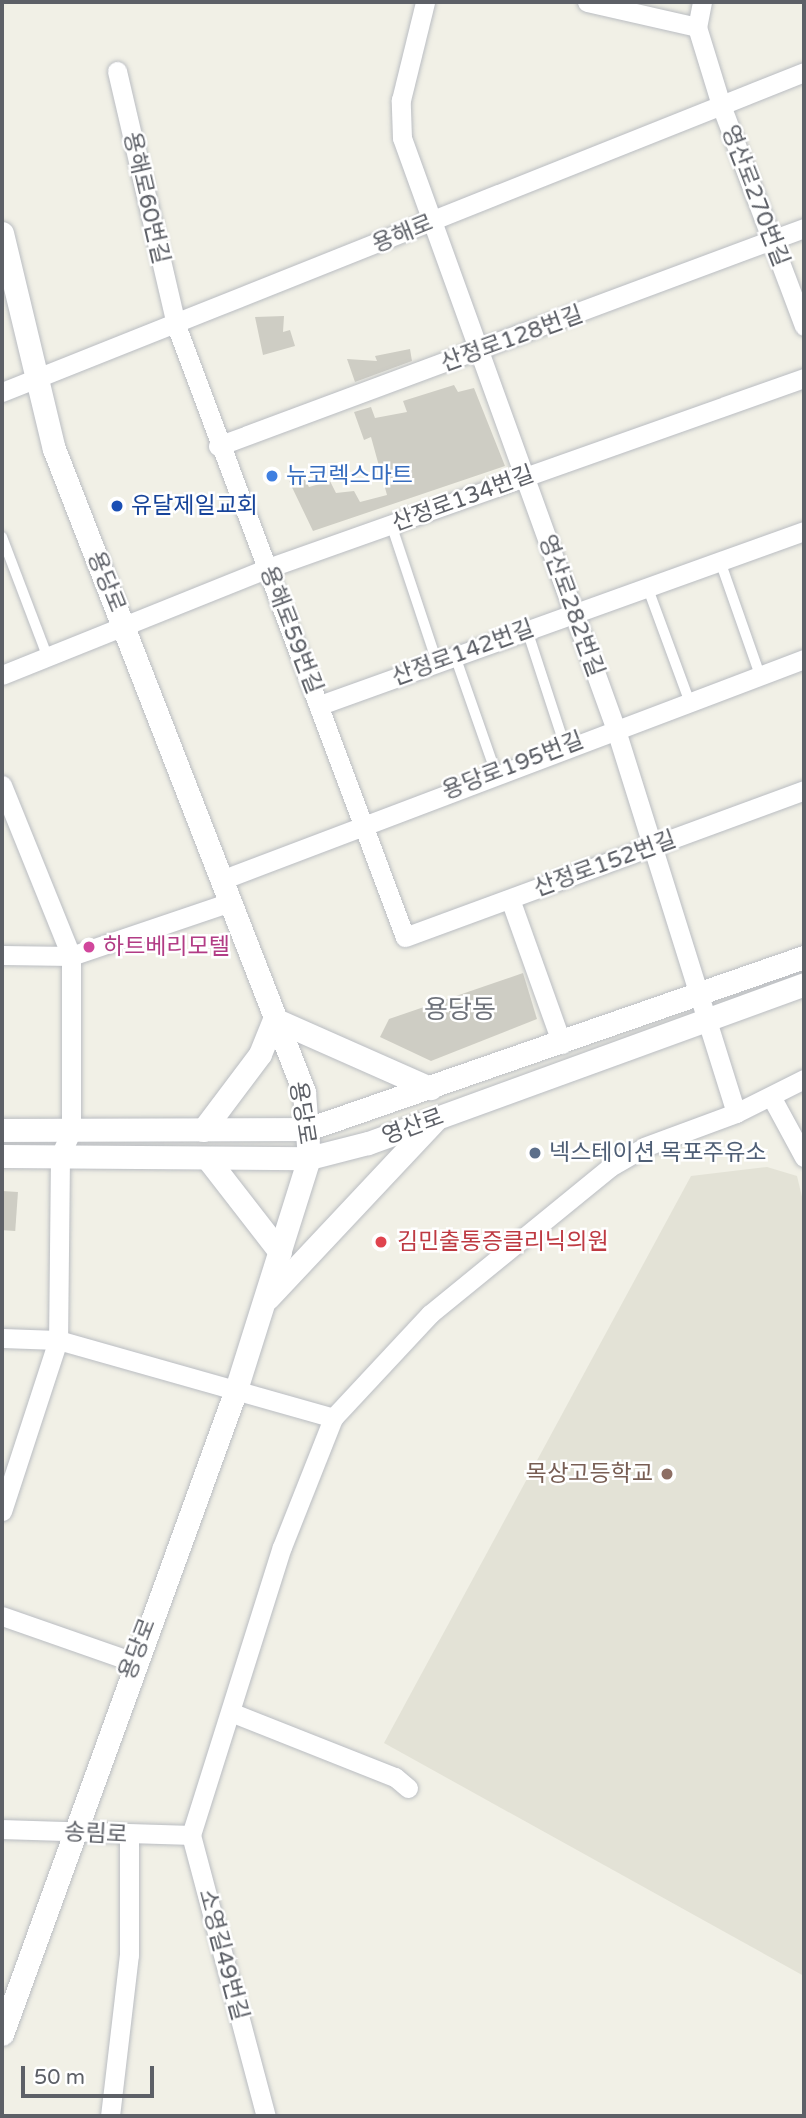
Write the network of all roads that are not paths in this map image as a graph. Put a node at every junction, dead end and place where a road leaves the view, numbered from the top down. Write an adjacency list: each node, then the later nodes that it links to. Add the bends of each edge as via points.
1 (425, 2): 8 (street, 영산로282번길, via 399,120)
2 (587, 2): 4 (street)
3 (702, 2): 4 (street)
4 (697, 27): 7 (street, 영산로270번길)
5 (117, 71): 12 (street, 용해로60번길)
6 (804, 72): 7 (street, 용해로)
7 (721, 105): 8 (street, 용해로); 10 (street, 영산로270번길)
8 (431, 222): 12 (street, 용해로); 14 (street, 영산로282번길)
9 (804, 228): 10 (street, 산정로128번길)
10 (773, 242): 13 (street, 영산로270번길); 14 (street, 산정로128번길)
11 (3, 243): 15 (street, 용당로)
12 (176, 325): 15 (street, 용해로); 18 (street, 용해로59번길)
13 (804, 326)
14 (479, 351): 18 (street, 산정로128번길); 19 (street, 영산로282번길)
15 (34, 374): 17 (street, 용해로); 27 (street, 용당로, via 65,480)
16 (804, 378): 19 (street, 산정로134번길)
17 (2, 392)
18 (218, 446): 24 (street, 용해로59번길)
19 (524, 477): 20 (street, 산정로134번길); 26 (street, 영산로282번길)
20 (391, 524): 24 (street, 산정로134번길); 30 (lane)
21 (804, 531): 23 (street, 산정로142번길)
22 (2, 537): 29 (lane)
23 (720, 561): 25 (street, 산정로142번길); 33 (lane)
24 (268, 568): 27 (street, 산정로134번길); 35 (street, 용해로59번길)
25 (648, 586): 26 (street, 산정로142번길); 34 (lane)
26 (573, 613): 28 (street, 산정로142번길); 36 (street, 영산로282번길)
27 (124, 628): 29 (street, 산정로134번길); 43 (street, 용당로)
28 (526, 630): 30 (street, 산정로142번길); 37 (lane)
29 (47, 658): 32 (street, 산정로134번길)
30 (446, 659): 35 (street, 산정로142번길); 38 (lane)
31 (804, 659): 33 (street, 용당로195번길)
32 (2, 675)
33 (760, 675): 34 (street, 용당로195번길)
34 (689, 700): 36 (street, 용당로195번길)
35 (320, 705): 41 (street, 용해로59번길)
36 (615, 726): 37 (street, 용당로195번길); 42 (street, 영산로282번길)
37 (565, 746): 38 (street, 용당로195번길)
38 (496, 773): 41 (street, 용당로195번길)
39 (804, 790): 42 (street, 산정로152번길)
40 (4, 796): 48 (street)
41 (364, 824): 43 (street, 용당로195번길); 46 (street, 용해로59번길)
42 (652, 846): 44 (street, 산정로152번길); 51 (street, 영산로282번길)
43 (224, 879): 45 (street, 용당로)
44 (510, 899): 46 (street, 산정로152번길); 54 (street)
45 (228, 903): 48 (street); 52 (street, 용당로)
46 (405, 937)
47 (2, 955): 48 (street)
48 (71, 956): 63 (street)
49 (804, 957): 51 (street, 영산로)
50 (804, 984): 53 (street, 영산로)
51 (699, 994): 53 (street, 영산로282번길); 54 (street, 영산로)
52 (274, 1019): 56 (street); 60 (street, 용당로, via 304,1092); 62 (street, via 260,1054)
53 (708, 1019): 58 (street, 영산로282번길); 59 (street, 영산로)
54 (562, 1044): 56 (street, 영산로)
55 (804, 1079): 57 (street)
56 (430, 1088): 60 (street, 영산로)
57 (773, 1100): 58 (street); 66 (street)
58 (736, 1113): 74 (street, via 644,1147 610,1167 430,1314)
59 (437, 1118): 68 (street, 영산로); 70 (street)
60 (308, 1129): 62 (street, 영산로); 68 (street, 용당로)
61 (2, 1130): 63 (street, 영산로)
62 (203, 1130): 63 (street, 영산로)
63 (71, 1132): 65 (street)
64 (2, 1156): 65 (street, 영산로)
65 (60, 1156): 67 (street, 영산로); 72 (street)
66 (804, 1157)
67 (206, 1158): 68 (street, 영산로); 69 (street)
68 (309, 1158): 69 (street, 용당로)
69 (279, 1252): 70 (street, 용당로)
70 (264, 1303): 73 (street, 용당로)
71 (2, 1338): 72 (street)
72 (58, 1340): 73 (street); 75 (street)
73 (237, 1387): 74 (street); 77 (street, 용당로)
74 (333, 1418): 78 (street, via 282,1547)
75 (3, 1500)
76 (2, 1616): 77 (street)
77 (133, 1662): 81 (street, 용당로)
78 (233, 1713): 79 (street, via 395,1777); 82 (street)
79 (408, 1788)
80 (2, 1829): 81 (street, 송림로)
81 (71, 1831): 83 (street, 송림로); 84 (street, 용당로)
82 (191, 1835): 83 (street, 송림로); 86 (street, 소영길49번길)
83 (129, 1837): 85 (street, via 129,1955)
84 (2, 2034)
85 (110, 2116)
86 (266, 2116)

